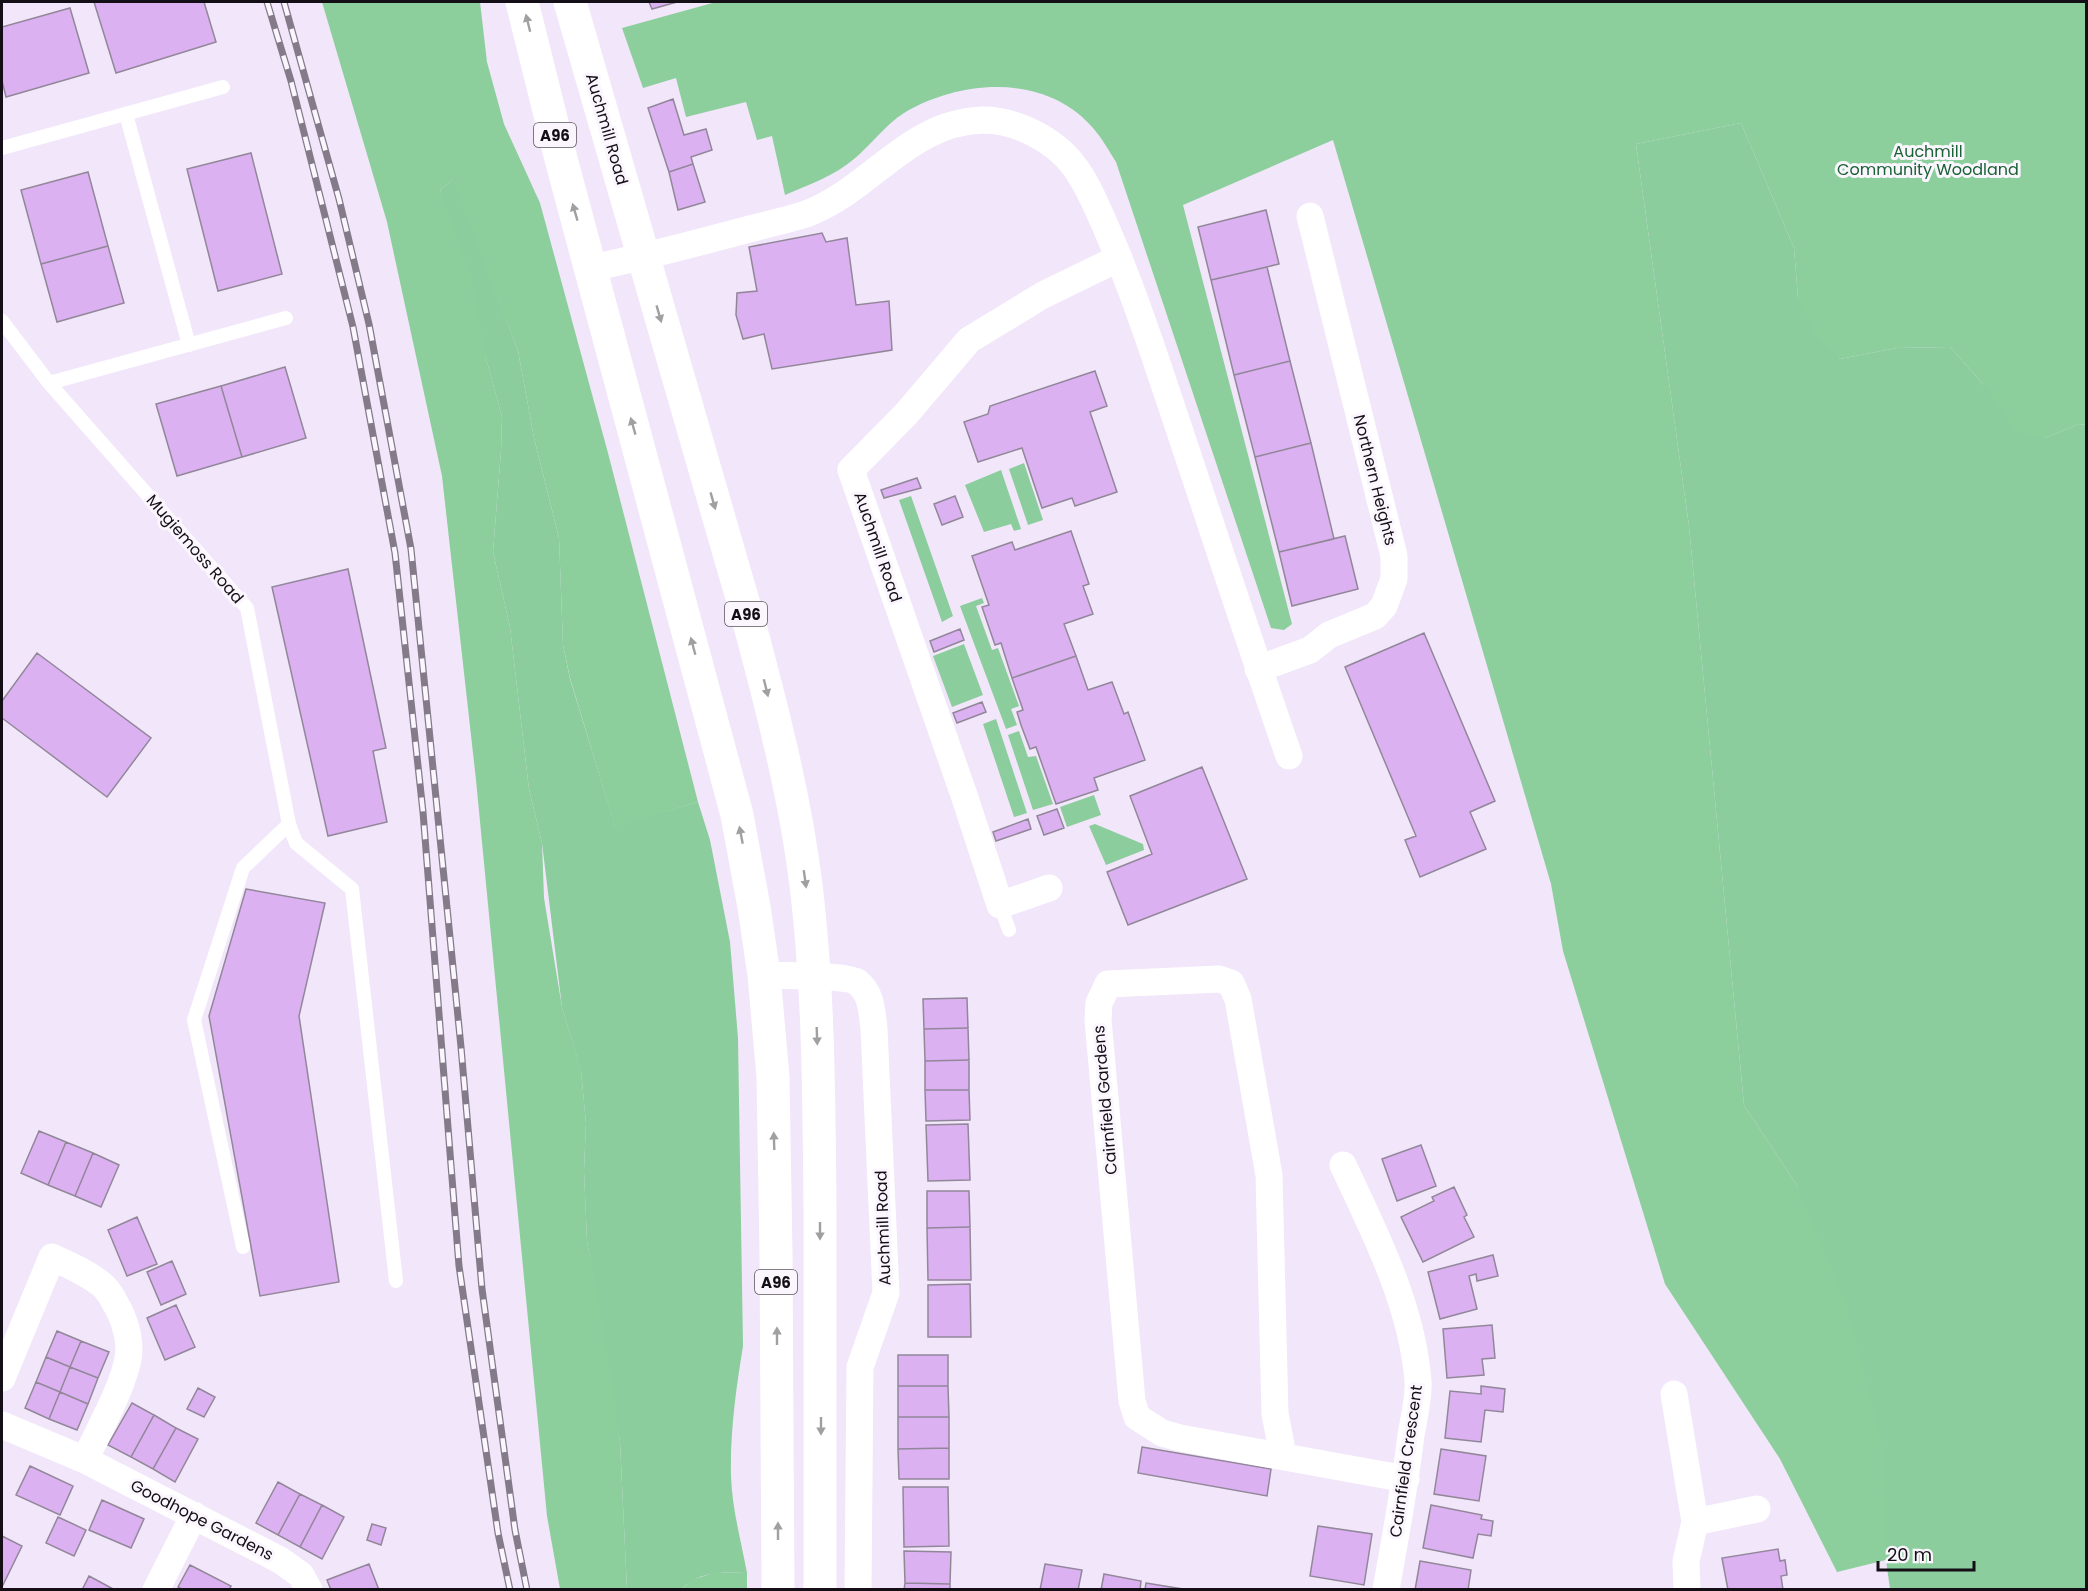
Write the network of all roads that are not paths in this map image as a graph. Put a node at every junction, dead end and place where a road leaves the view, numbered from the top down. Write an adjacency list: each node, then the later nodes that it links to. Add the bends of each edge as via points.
1 (522, 2): 9 (main road, A96, one-way to 1)
2 (570, 2): 7 (main road, Auchmill Road / A96)
3 (223, 87): 4 (lane)
4 (126, 114): 5 (lane); 12 (lane)
5 (2, 148)
6 (1310, 216): 14 (street, Northern Heights, via 1394,556 1394,579 1384,606 1375,616 1329,635 1310,650)
7 (643, 257): 8 (street, via 806,213 833,199 926,134 954,124 985,120 1020,126 1051,144 1072,164 1089,190); 9 (street); 21 (main road, Auchmill Road / A96, one-way to 21, via 775,724 798,826)
8 (1119, 258): 14 (street); 18 (street, Auchmill Road, via 1042,296 969,340 907,413 851,470)
9 (591, 268): 20 (main road, A96, one-way to 9, via 737,815)
10 (286, 318): 12 (lane)
11 (2, 321): 13 (lane, Mugiemoss Road)
12 (189, 345): 13 (lane)
13 (49, 383): 16 (lane, Mugiemoss Road, via 247,608)
14 (1258, 669): 15 (street)
15 (1289, 756)
16 (289, 824): 23 (lane, via 243,868 194,1020); 24 (lane, Mugiemoss Road, via 296,843 352,889)
17 (1049, 888): 18 (street)
18 (1000, 904): 19 (lane)
19 (1009, 930)
20 (764, 975): 21 (street, Auchmill Road); 36 (main road, A96, one-way to 20, via 775,1156)
21 (815, 978): 37 (main road, Auchmill Road / A96, one-way to 37); 38 (street, Auchmill Road, via 856,982 868,996 874,1029 886,1293 861,1367)
22 (1343, 1165): 30 (street, Cairnfield Crescent, via 1400,1295 1413,1342 1418,1383)
23 (243, 1247)
24 (396, 1281)
25 (2, 1378): 29 (street, via 52,1257 103,1285 123,1318 128,1359)
26 (1674, 1394): 33 (street)
27 (2, 1425): 29 (street, Goodhope Gardens)
28 (1279, 1456): 28 (street, Cairnfield Gardens, via 1269,1175 1238,999 1231,983 1218,979 1108,984 1099,1003 1098,1020 1132,1401 1137,1417 1162,1433 1180,1438); 30 (street, Cairnfield Gardens)
29 (85, 1460): 32 (street, Goodhope Gardens)
30 (1406, 1479): 39 (street, Cairnfield Crescent)
31 (1756, 1509): 33 (street)
32 (194, 1515): 34 (street); 35 (street, Goodhope Gardens, via 292,1567)
33 (1695, 1522): 40 (street, via 1686,1561)
34 (156, 1590)
35 (309, 1590)
36 (778, 1590)
37 (820, 1590)
38 (858, 1590)
39 (1386, 1590)
40 (1687, 1590)

